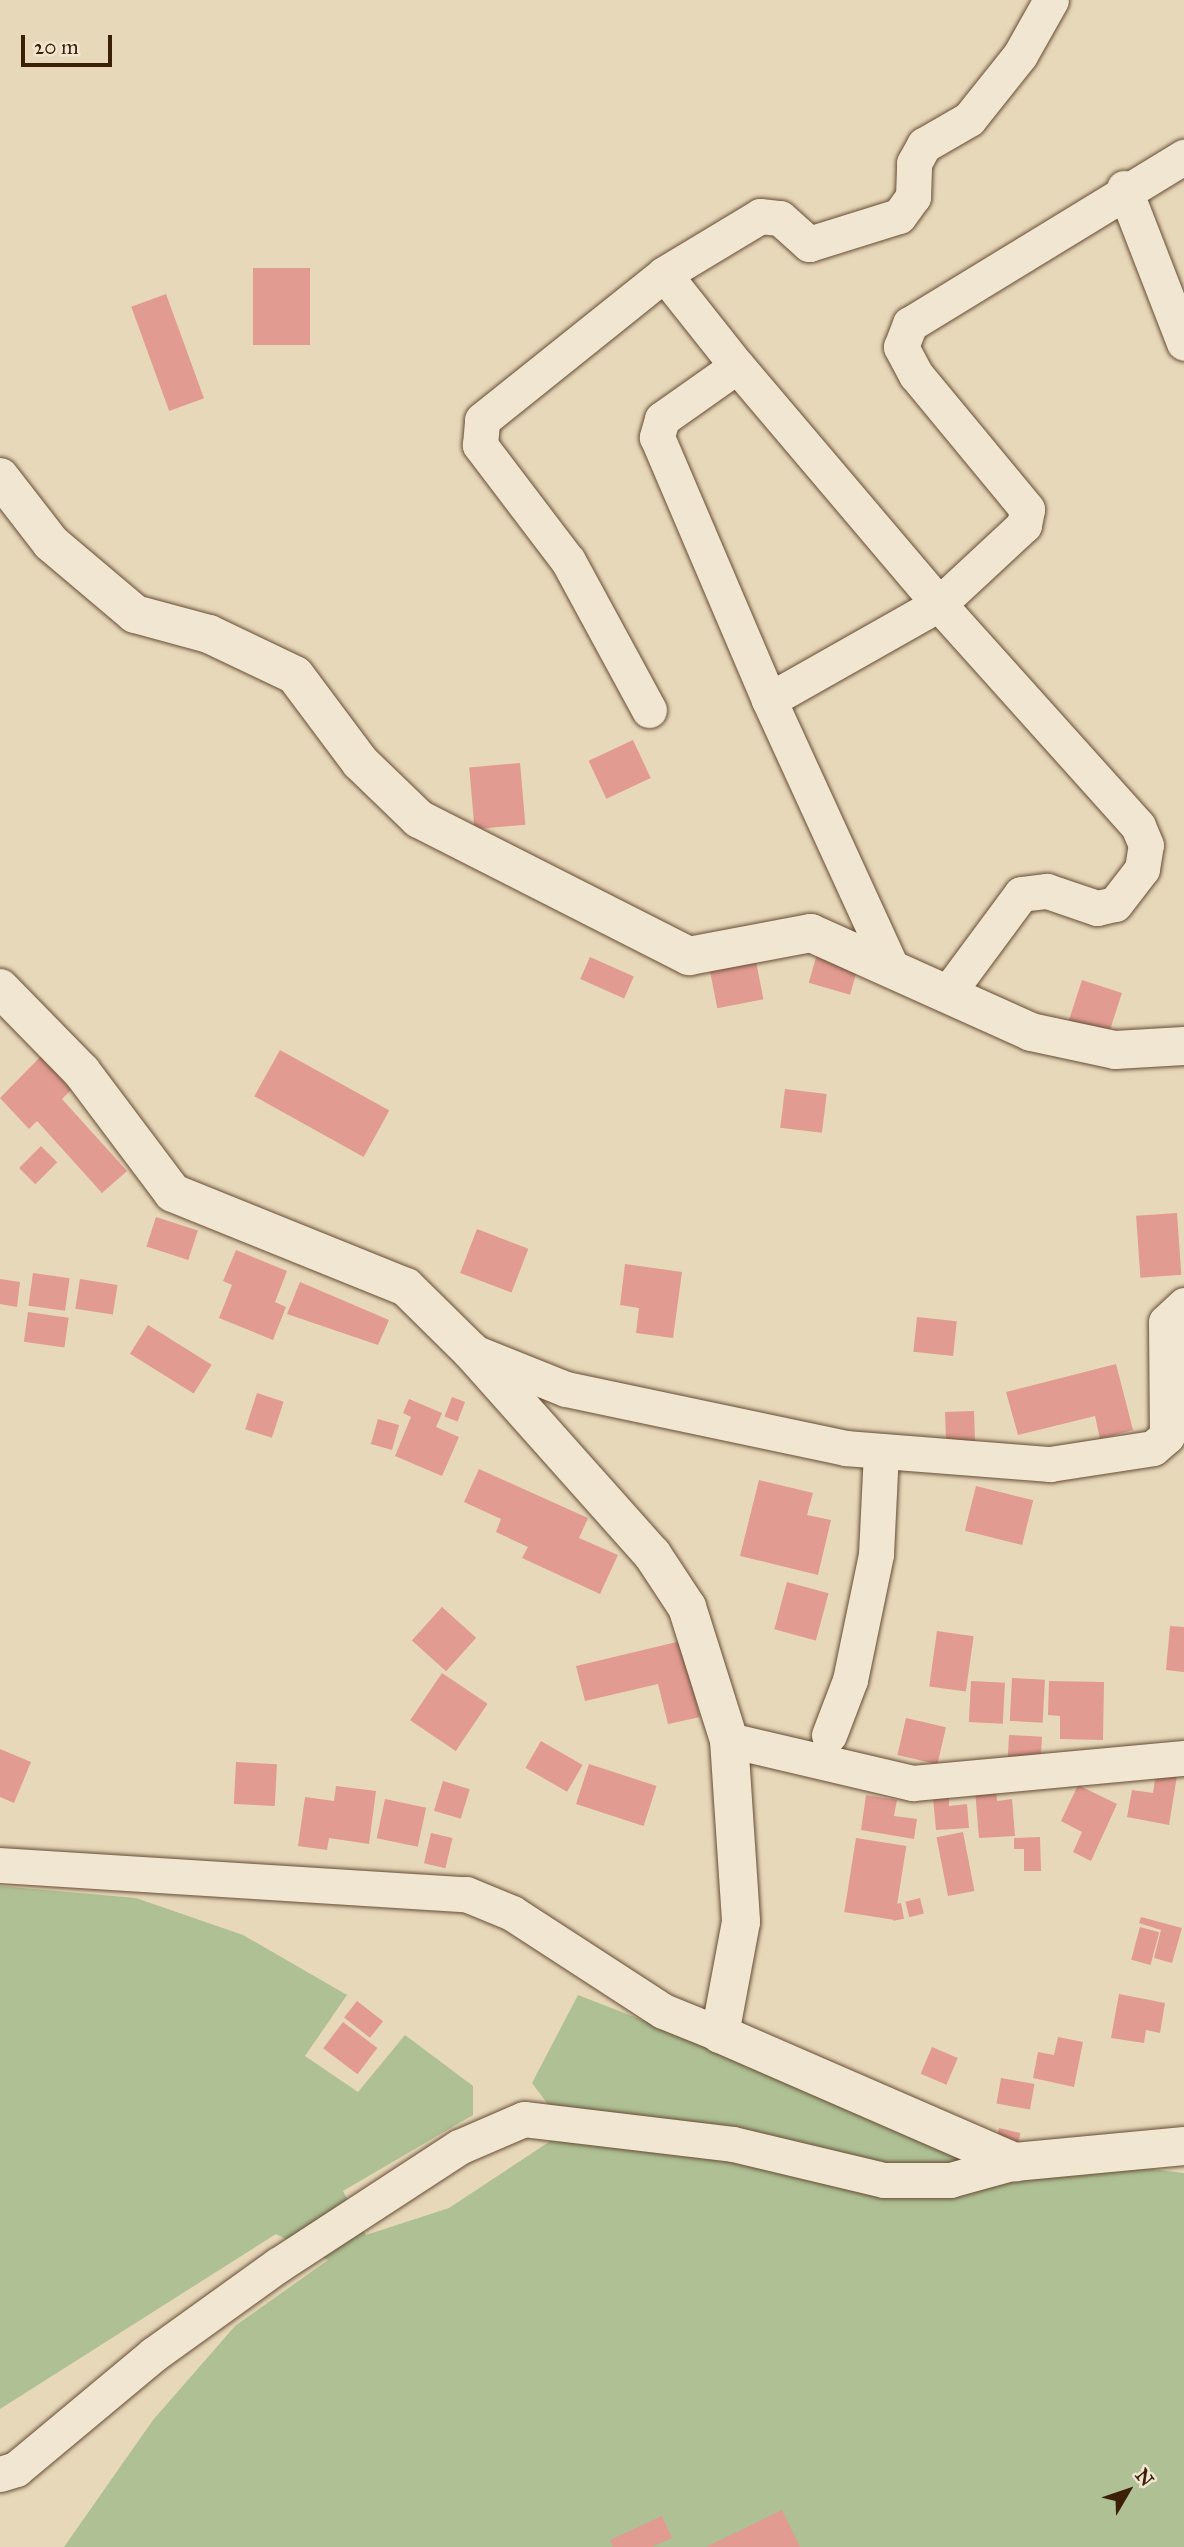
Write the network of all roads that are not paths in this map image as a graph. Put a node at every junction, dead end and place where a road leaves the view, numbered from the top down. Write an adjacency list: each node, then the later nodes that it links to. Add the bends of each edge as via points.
1 (1051, 0): 4 (street, via 1020,55 969,118 924,145 914,163 913,197 899,216 809,244 780,218 760,216)
2 (1184, 157): 3 (street)
3 (1124, 188): 5 (street); 8 (street, via 911,324 901,346 916,375 1027,509 1024,525)
4 (664, 274): 6 (street); 10 (street, via 482,420 480,445 568,561)
5 (1184, 343)
6 (737, 366): 8 (street); 9 (street, via 662,419 657,437)
7 (0, 477): 11 (street, via 51,543 135,614 209,634 295,675 360,762 419,819 689,956 811,933)
8 (939, 604): 9 (street); 13 (street, via 1138,826 1146,845 1142,869 1115,904 1097,908 1047,891 1021,894)
9 (769, 700): 11 (street)
10 (649, 710)
11 (892, 969): 13 (street)
12 (0, 988): 16 (street, via 82,1072 173,1193 406,1287)
13 (947, 994): 14 (street, via 1031,1032 1115,1050)
14 (1184, 1046)
15 (1184, 1305): 17 (street, via 1166,1322 1171,1412 1167,1436 1153,1448 1050,1464)
16 (471, 1350): 17 (street, via 566,1389); 19 (street, via 652,1554 687,1606)
17 (881, 1451): 18 (street, via 876,1554 850,1680)
18 (829, 1735)
19 (729, 1740): 20 (street, via 914,1783); 22 (street, via 741,1922)
20 (1184, 1758)
21 (0, 1865): 22 (street, via 466,1894 512,1913 663,2011)
22 (720, 2034): 24 (street)
23 (1184, 2146): 24 (street)
24 (1014, 2162): 25 (street, via 950,2180 884,2179 733,2144 524,2119 459,2147 278,2264 154,2354 16,2469)
25 (0, 2474)

